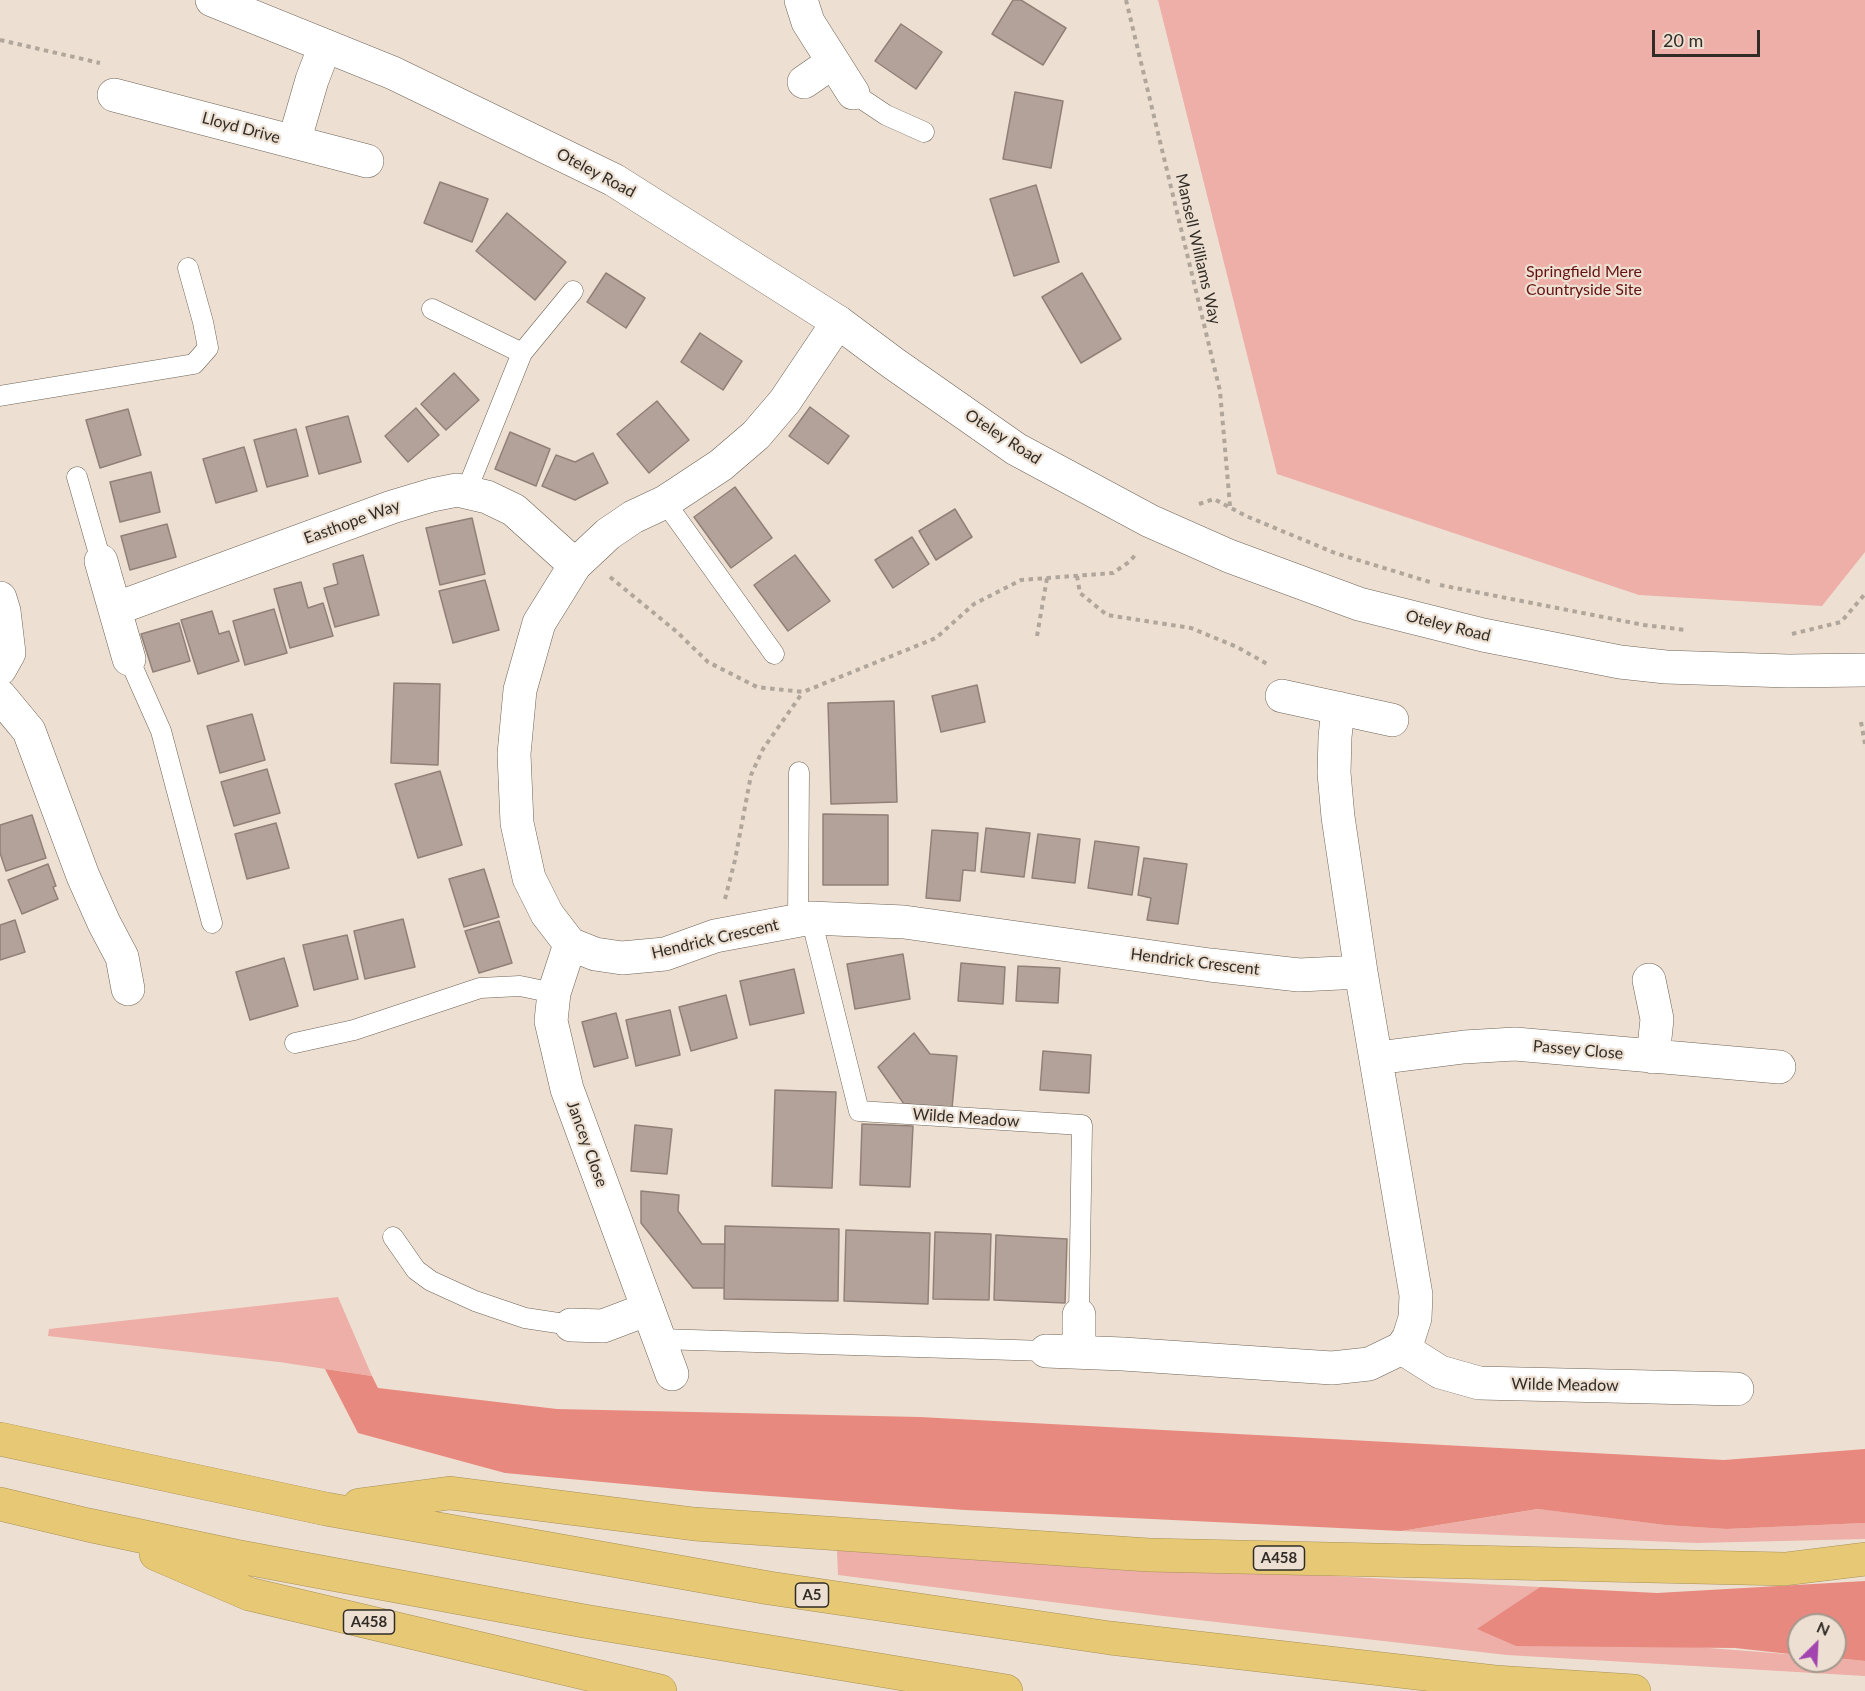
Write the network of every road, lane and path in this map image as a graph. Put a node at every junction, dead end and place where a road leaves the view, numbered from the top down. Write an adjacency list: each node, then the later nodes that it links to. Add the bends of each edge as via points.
1 (212, 0): 5 (street, Oteley Road)
2 (801, 0): 6 (street, via 808,22)
3 (1126, 0): 23 (path, Mansell Williams Way, via 1220,391)
4 (0, 40): 9 (path, via 121,68)
5 (325, 46): 11 (street); 16 (street, Oteley Road, via 393,73 614,180)
6 (833, 62): 7 (street); 8 (street)
7 (804, 82)
8 (853, 93): 10 (lane, via 886,115)
9 (114, 95): 11 (street, Lloyd Drive)
10 (924, 132)
11 (294, 142): 12 (street, Lloyd Drive)
12 (367, 161)
13 (188, 268): 18 (lane, via 208,348 194,364)
14 (573, 291): 17 (lane)
15 (432, 309): 17 (lane)
16 (838, 322): 22 (street, via 785,401 756,435 721,465); 39 (street, Oteley Road, via 1016,449 1194,542 1359,604 1483,635 1620,662 1755,670)
17 (522, 353): 20 (lane)
18 (0, 396)
19 (77, 477): 25 (lane)
20 (466, 492): 26 (street, Easthope Way, via 514,510); 32 (street, Easthope Way, via 432,495 392,507)
21 (1214, 499): 23 (path)
22 (665, 502): 26 (street, via 608,534); 36 (lane)
23 (1230, 507): 34 (path, via 1335,553 1437,585)
24 (1143, 546): 28 (path, via 1113,573)
25 (101, 561): 32 (street)
26 (574, 565): 51 (street, via 539,623 520,690 514,754 517,823 529,878 546,914)
27 (608, 575): 41 (path, via 708,662 757,687)
28 (1077, 576): 29 (path); 40 (path, via 1080,593 1107,615 1191,628 1237,646)
29 (1047, 578): 35 (path); 41 (path, via 1021,580 974,604 936,638)
30 (1865, 594): 33 (path)
31 (0, 598): 38 (street, via 9,653)
32 (115, 609): 37 (street)
33 (1841, 622)
34 (1644, 625)
35 (1037, 636)
36 (774, 654)
37 (129, 659): 50 (lane, via 161,731)
38 (0, 669)
39 (1865, 670)
40 (1278, 682): 43 (street)
41 (803, 692): 48 (path, via 763,748 751,775)
42 (0, 696): 54 (street, via 29,731 83,876 122,957)
43 (1338, 708): 44 (street); 52 (street, via 1334,773)
44 (1392, 720)
45 (1861, 723): 46 (path)
46 (1865, 744)
47 (799, 772): 49 (lane)
48 (723, 905)
49 (804, 919): 51 (street, Hendrick Crescent, via 715,936 665,954 622,958 595,954); 52 (street, Hendrick Crescent, via 904,922 1299,975); 61 (lane, Wilde Meadow, via 859,1111 1082,1125)
50 (212, 923)
51 (570, 944): 55 (street, Jancey Close)
52 (1361, 972): 58 (street)
53 (1649, 980): 57 (street, via 1657,1019)
54 (128, 989)
55 (554, 993): 56 (lane, via 520,986 480,988 354,1030); 62 (street, Jancey Close, via 551,1021 567,1089)
56 (295, 1043)
57 (1653, 1057): 58 (street, Passey Close, via 1515,1044); 59 (street, Passey Close)
58 (1377, 1058): 64 (street, via 1416,1295 1415,1318)
59 (1779, 1067)
60 (393, 1237): 63 (lane, via 416,1270 431,1281 525,1318)
61 (1079, 1315): 66 (street)
62 (653, 1324): 63 (street); 65 (lane, via 832,1346); 67 (street, Jancey Close)
63 (571, 1325)
64 (1402, 1348): 66 (street, via 1369,1364 1332,1368); 68 (street, Wilde Meadow, via 1440,1372 1479,1383)
65 (1046, 1351): 66 (street)
66 (1079, 1352)
67 (672, 1374)
68 (1737, 1389)
69 (0, 1439): 71 (highway, A5)
70 (0, 1504): 72 (highway)
71 (326, 1509): 73 (highway, A458, via 450,1493 694,1524 1149,1555 1785,1569); 76 (highway, A5, via 769,1588 1098,1637 1494,1682)
72 (88, 1525): 74 (highway, A458, via 249,1594); 75 (highway, via 584,1621)
73 (1865, 1560)
74 (660, 1691)
75 (1006, 1691)
76 (1634, 1691)

